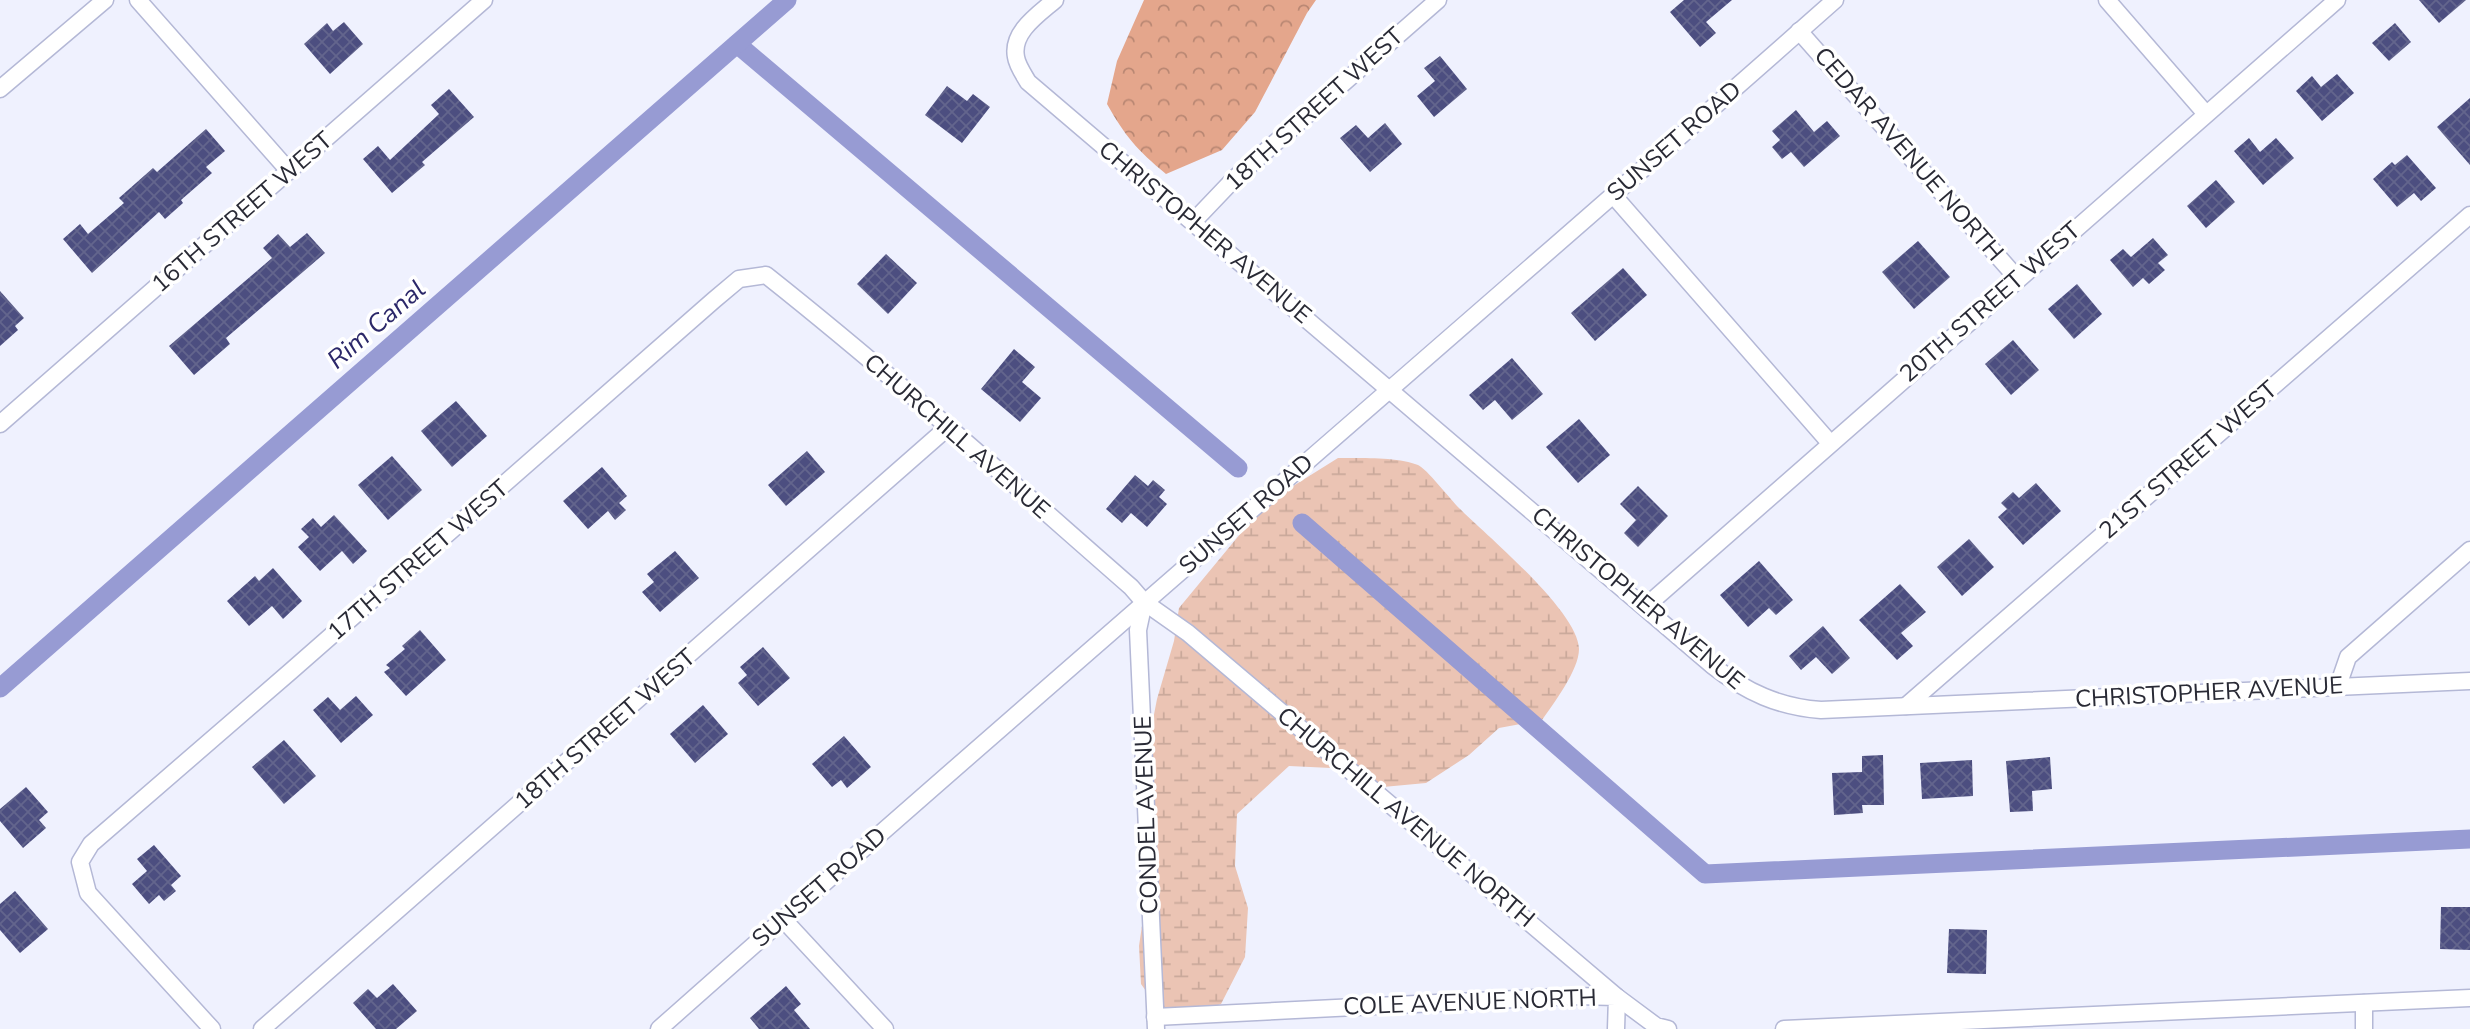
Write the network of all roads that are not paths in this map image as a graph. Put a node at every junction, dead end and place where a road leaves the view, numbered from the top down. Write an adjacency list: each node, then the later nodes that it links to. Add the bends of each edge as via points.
1 (105, 0): 10 (street)
2 (138, 0): 12 (street)
3 (484, 0): 12 (street, 16TH STREET WEST)
4 (1055, 0): 15 (street, CHRISTOPHER AVENUE, via 1018,37 1016,56 1028,82)
5 (1438, 0): 15 (street, 18TH STREET WEST, via 1234,179)
6 (1835, 0): 9 (street, SUNSET ROAD)
7 (2107, 0): 11 (street)
8 (2337, 0): 11 (street, 20TH STREET WEST)
9 (1799, 31): 13 (street, SUNSET ROAD); 17 (street, CEDAR AVENUE NORTH)
10 (0, 89)
11 (2206, 114): 17 (street, 20TH STREET WEST)
12 (289, 171): 19 (street, 16TH STREET WEST)
13 (1613, 195): 18 (street, SUNSET ROAD); 21 (street)
14 (2470, 215): 27 (street, 21ST STREET WEST)
15 (1193, 222): 18 (street, CHRISTOPHER AVENUE)
16 (766, 275): 20 (street, CHURCHILL AVENUE); 35 (street, 17TH STREET WEST, via 739,279 714,300 91,844 80,862 88,893)
17 (2017, 278): 21 (street, 20TH STREET WEST)
18 (1390, 390): 23 (street, SUNSET ROAD); 24 (street, CHRISTOPHER AVENUE)
19 (0, 424)
20 (947, 428): 23 (street, CHURCHILL AVENUE); 36 (street, 18TH STREET WEST)
21 (1830, 443): 24 (street, 20TH STREET WEST)
22 (2470, 550): 26 (street, via 2348,657)
23 (1144, 602): 28 (street, SUNSET ROAD); 29 (street, CHURCHILL AVENUE NORTH, via 1188,633); 33 (street, CONDEL AVENUE, via 1138,630)
24 (1645, 607): 27 (street, CHRISTOPHER AVENUE, via 1731,680 1775,702 1821,710)
25 (2470, 681): 26 (street, CHRISTOPHER AVENUE)
26 (2338, 687): 27 (street, CHRISTOPHER AVENUE)
27 (1906, 706)
28 (783, 919): 37 (street, SUNSET ROAD); 38 (street)
29 (1617, 997): 33 (street, COLE AVENUE NORTH); 39 (street); 40 (street, CHURCHILL AVENUE NORTH, via 1656,1026)
30 (2470, 998): 31 (street)
31 (2364, 1003): 32 (street); 42 (street)
32 (2113, 1022): 34 (street)
33 (1155, 1023)
34 (1866, 1027): 41 (street)
35 (212, 1029)
36 (262, 1029)
37 (659, 1029)
38 (885, 1029)
39 (1616, 1029)
40 (1668, 1029)
41 (1784, 1029)
42 (2364, 1029)

